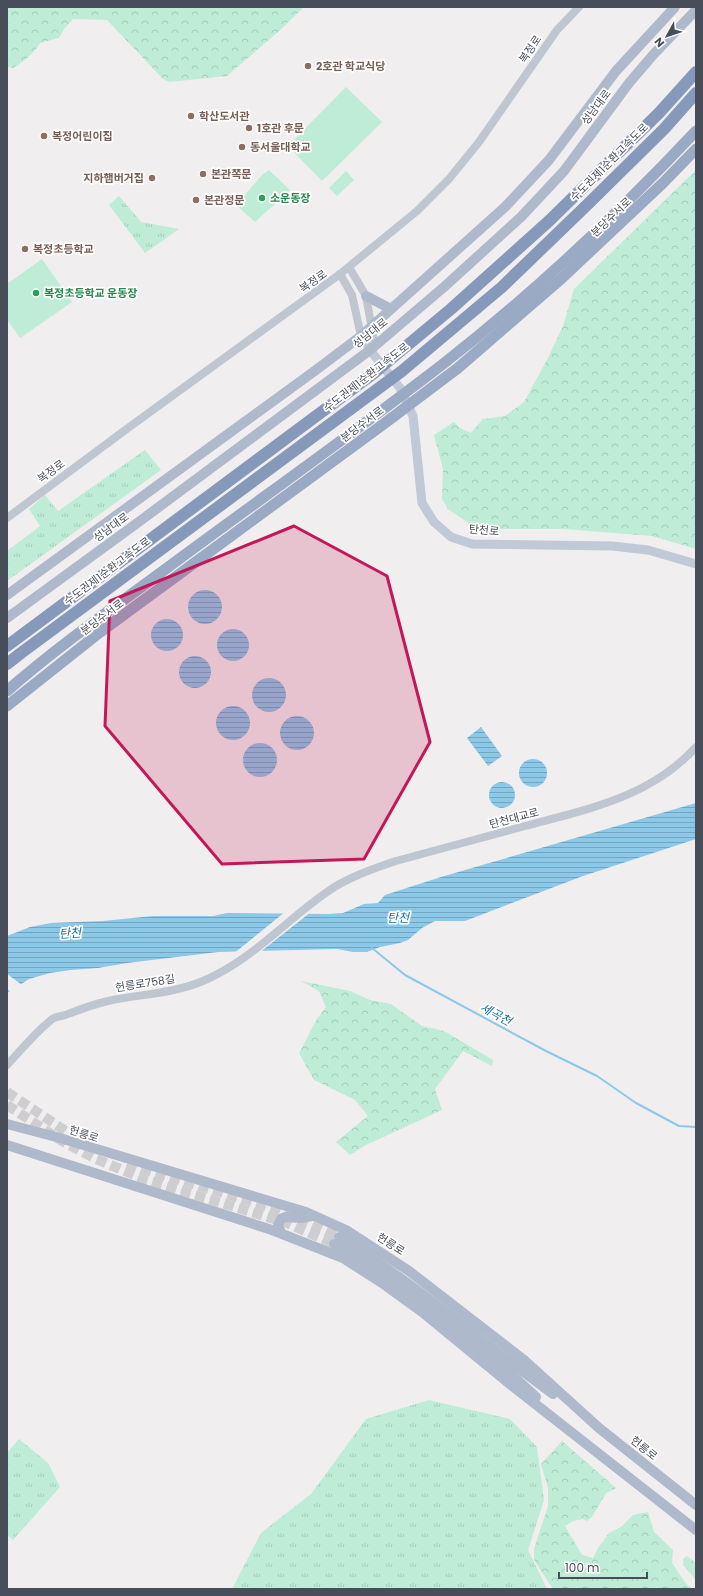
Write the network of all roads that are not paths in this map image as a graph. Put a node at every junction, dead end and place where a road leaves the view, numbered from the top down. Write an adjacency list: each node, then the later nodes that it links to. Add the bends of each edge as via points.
1 (579, 7): 8 (street, 복정로, via 557,30 479,142 449,179 417,211)
2 (675, 7): 12 (main road, 성남대로, via 616,71 549,160 505,207)
3 (696, 10): 15 (main road, 성남대로, via 639,72 564,171 521,217)
4 (696, 72): 20 (highway, 수도권제1순환고속도로, via 659,113 549,221 451,309 374,373)
5 (696, 93): 21 (highway, 수도권제1순환고속도로, via 664,129 502,287 402,371)
6 (696, 131): 10 (highway, 분당수서로)
7 (696, 149): 10 (highway, 분당수서로, via 663,183)
8 (349, 267): 9 (street, 복정로); 11 (street)
9 (340, 274): 14 (street, via 352,295); 16 (street, 복정로)
10 (558, 274): 22 (highway, 분당수서로, via 443,364 107,613); 23 (highway, 분당수서로, via 458,368 99,633)
11 (366, 296): 12 (main road); 13 (street)
12 (391, 309): 13 (main road, 성남대로)
13 (372, 326): 14 (main road, 성남대로); 15 (street)
14 (361, 336): 15 (street); 18 (main road, 성남대로)
15 (373, 350): 17 (main road, 탄천로, via 400,388 413,416 422,503 434,522 451,536 472,544 612,546 648,550); 19 (main road, 성남대로)
16 (7, 518)
17 (696, 564)
18 (7, 595)
19 (7, 618)
20 (7, 646)
21 (7, 664)
22 (7, 691)
23 (7, 706)
24 (696, 747): 25 (street, 탄천대교로, via 670,772 620,799 396,861 366,872)
25 (328, 892): 26 (street, 헌릉로758길, via 236,963 203,981 154,995 109,1000 54,1018 32,1037)
26 (7, 1065)
27 (7, 1124): 29 (main road, 헌릉로)
28 (7, 1144): 30 (main road)
29 (314, 1216): 30 (main road, via 281,1219 278,1225); 31 (main road, 헌릉로, via 346,1230 409,1271 524,1360)
30 (281, 1233): 32 (main road, via 343,1258 382,1283)
31 (600, 1428): 32 (main road, via 500,1355 404,1280 336,1240 401,1286 492,1357); 33 (main road, 헌릉로)
32 (592, 1448): 34 (main road)
33 (696, 1505)
34 (696, 1530)

